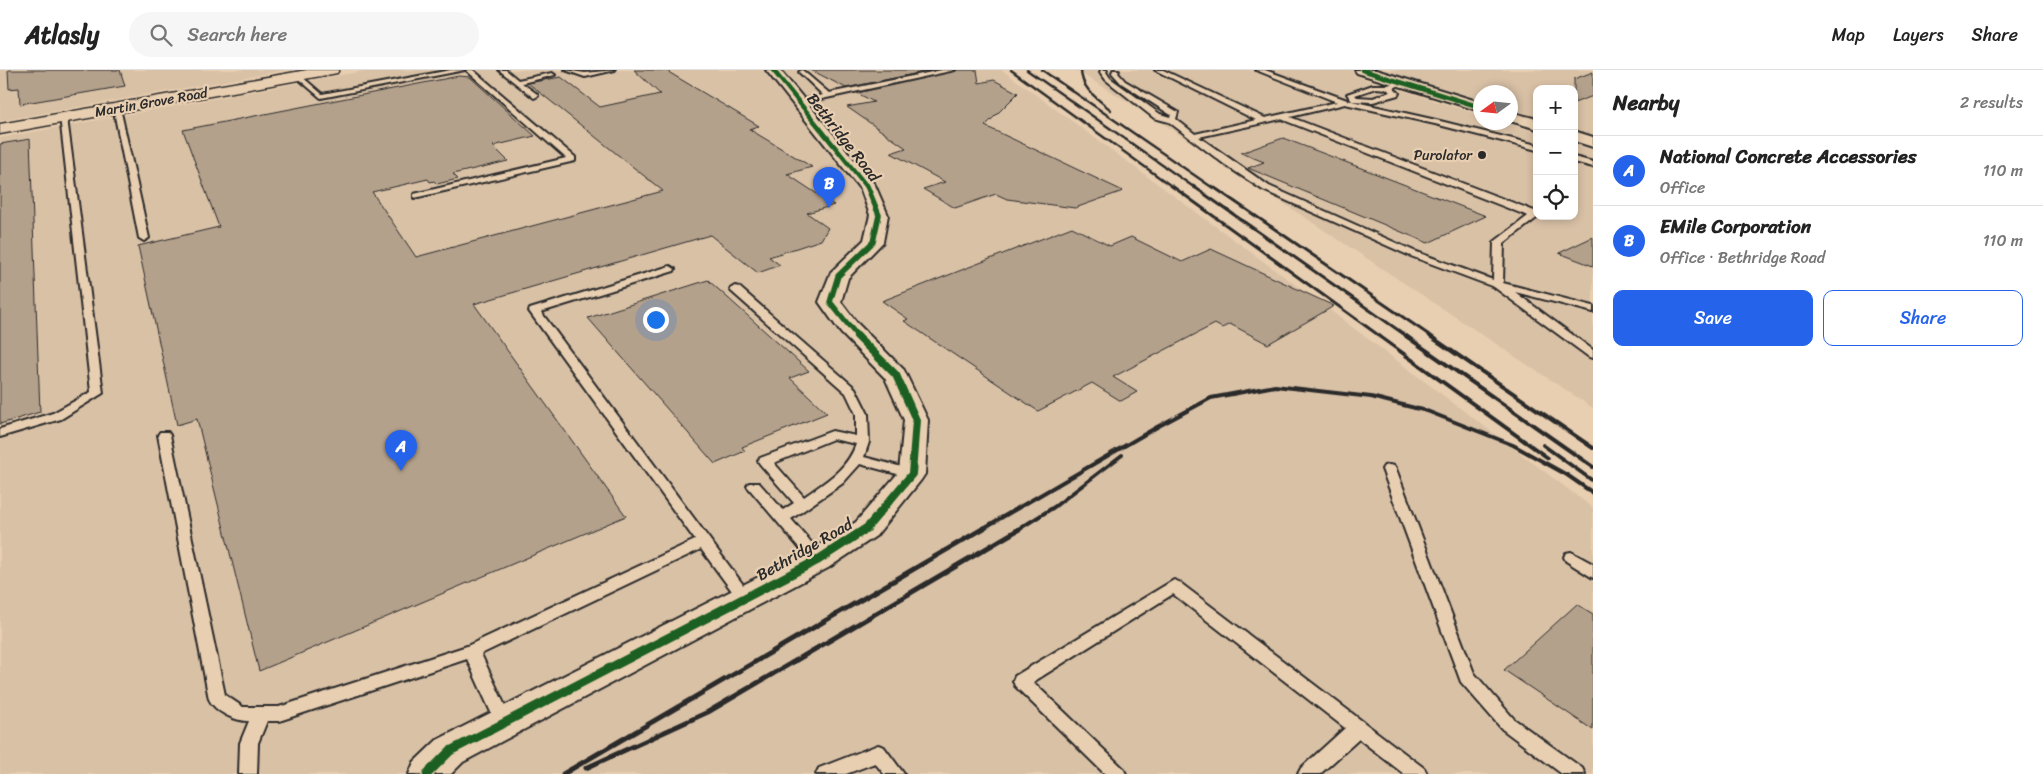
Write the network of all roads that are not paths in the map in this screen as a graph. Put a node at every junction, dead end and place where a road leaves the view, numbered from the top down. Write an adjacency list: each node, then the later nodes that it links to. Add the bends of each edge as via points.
1 (332, 70): 16 (main road, Martin Grove Road)
2 (462, 70): 16 (lane, via 321,96)
3 (468, 70): 39 (lane, via 572,159)
4 (502, 70): 17 (lane)
5 (568, 70): 6 (lane, via 584,75)
6 (612, 70)
7 (773, 70): 22 (street, Bethridge Road)
8 (952, 70): 20 (lane)
9 (1104, 70): 29 (lane, via 1108,79 1157,116)
10 (1116, 70): 29 (lane, via 1123,82 1175,114)
11 (1158, 70): 30 (lane)
12 (1260, 70): 23 (lane)
13 (1362, 70): 18 (street)
14 (802, 72): 20 (lane)
15 (552, 75): 17 (lane)
16 (298, 76): 25 (main road, Martin Grove Road)
17 (517, 82): 19 (lane)
18 (1395, 84): 21 (lane, via 1395,92 1373,100); 21 (lane, via 1374,86 1351,94); 24 (street)
19 (534, 96)
20 (828, 96): 22 (lane)
21 (1355, 99): 23 (lane)
22 (799, 102): 51 (street, Bethridge Road, via 869,189 879,215 873,242 838,276 830,302 849,328 896,375 916,420)
23 (1345, 102): 26 (lane); 36 (lane)
24 (1473, 105)
25 (116, 108): 27 (main road, Martin Grove Road); 40 (lane)
26 (1281, 116): 30 (lane); 42 (lane, via 1535,215 1499,242)
27 (63, 118): 32 (main road, Martin Grove Road); 46 (lane, via 97,393 57,416)
28 (1518, 118): 31 (street)
29 (1172, 120): 33 (lane)
30 (1263, 120): 33 (lane)
31 (1533, 123)
32 (0, 129)
33 (1194, 136): 42 (lane, via 1266,188 1411,253)
34 (1578, 137): 35 (street)
35 (1593, 142)
36 (1533, 147)
37 (1578, 160): 38 (lane)
38 (1593, 165)
39 (417, 196)
40 (144, 238)
41 (670, 269): 55 (lane, via 534,311)
42 (1498, 284): 44 (lane); 45 (lane)
43 (735, 289): 48 (lane, via 852,391 862,414)
44 (1593, 309)
45 (1593, 355)
46 (0, 433)
47 (164, 434): 61 (lane, via 217,699 240,714)
48 (862, 442): 49 (lane); 53 (lane, via 832,435 765,461)
49 (857, 459): 51 (lane); 53 (lane, via 838,480)
50 (1390, 469): 71 (lane, via 1467,677 1508,724)
51 (912, 474): 57 (street, Bethridge Road, via 866,529)
52 (754, 486): 54 (lane)
53 (802, 504): 54 (lane)
54 (782, 518): 57 (lane)
55 (704, 542): 59 (lane); 60 (lane)
56 (1570, 557): 58 (lane)
57 (818, 560): 59 (street, Bethridge Road)
58 (1593, 572)
59 (745, 598): 62 (street, Bethridge Road)
60 (472, 651): 61 (lane, via 279,714); 62 (lane)
61 (261, 714): 64 (lane, via 249,742)
62 (504, 723): 65 (street, Bethridge Road, via 450,751)
63 (1357, 729): 68 (lane, via 1174,586 1021,681); 69 (lane); 70 (lane)
64 (248, 774)
65 (427, 774)
66 (824, 774): 67 (lane, via 878,753)
67 (895, 774)
68 (1118, 774)
69 (1307, 774)
70 (1418, 774)
71 (1576, 774)

